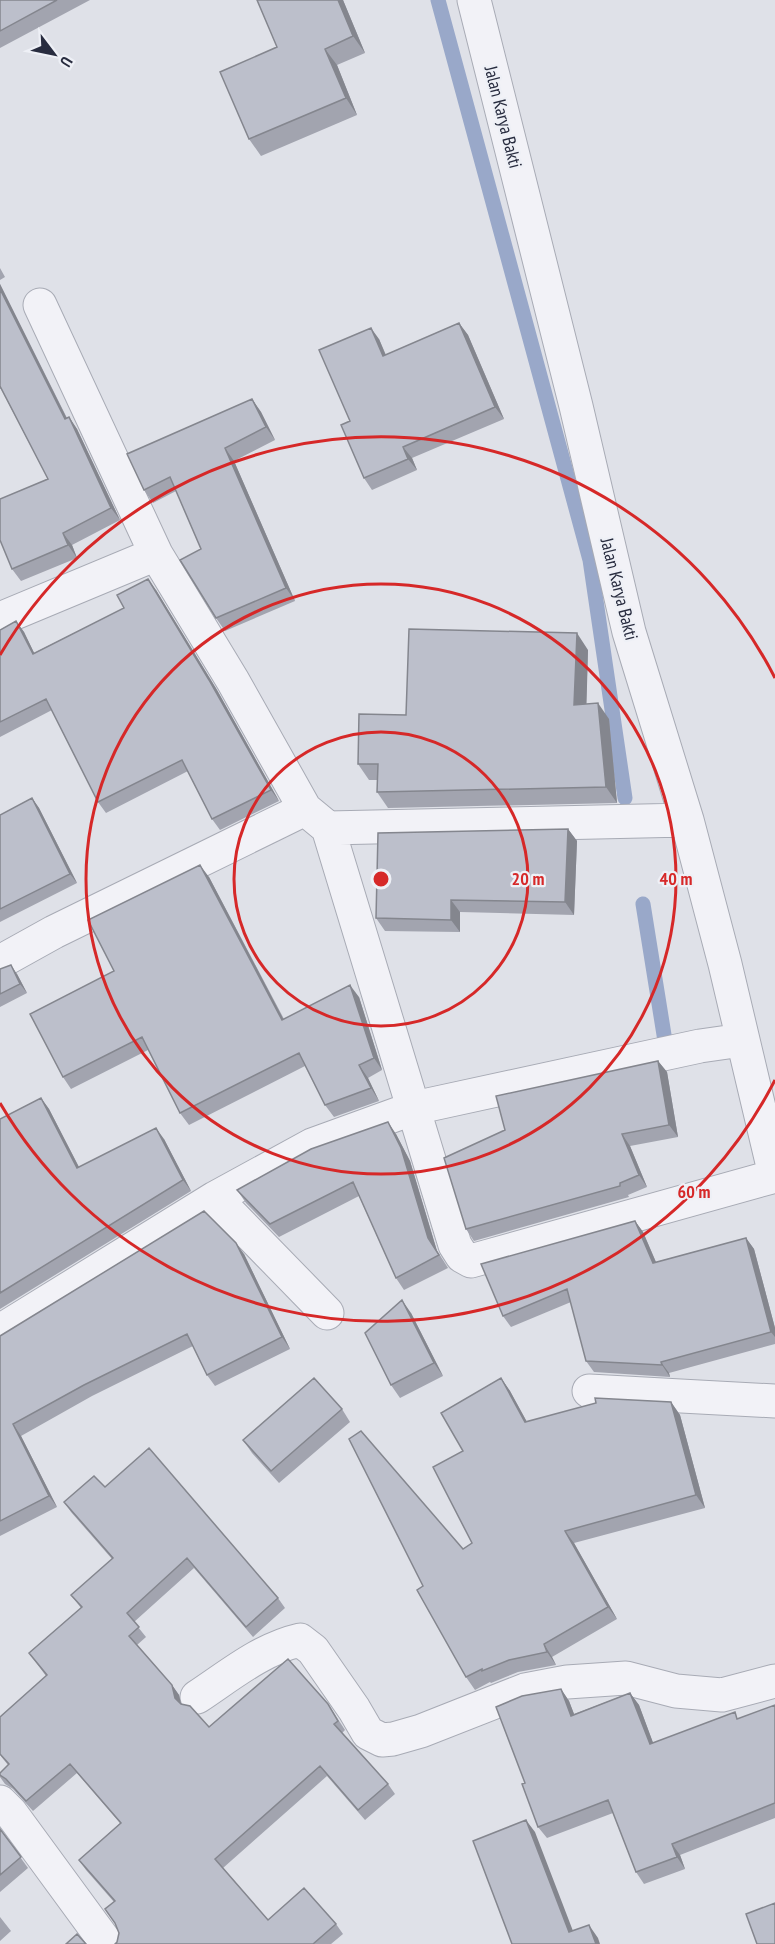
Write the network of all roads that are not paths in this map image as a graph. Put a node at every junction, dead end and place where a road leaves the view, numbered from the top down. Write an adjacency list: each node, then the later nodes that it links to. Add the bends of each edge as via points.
1 (474, 0): 6 (street, Jalan Karya Bakti, via 629,632)
2 (40, 305): 3 (street)
3 (156, 554): 4 (street); 5 (street)
4 (0, 619)
5 (316, 818): 6 (street); 7 (street, via 54,932); 9 (street)
6 (687, 820): 8 (street, Jalan Karya Bakti)
7 (0, 962)
8 (742, 1040): 9 (street); 10 (street, Jalan Karya Bakti)
9 (414, 1108): 10 (street, via 455,1245 471,1261); 11 (street, via 312,1145)
10 (775, 1175)
11 (215, 1198): 12 (street); 13 (street)
12 (327, 1313)
13 (0, 1331)
14 (589, 1391): 15 (street)
15 (775, 1401)
16 (775, 1681): 17 (street, via 722,1695 676,1691 626,1678 567,1682 525,1690 421,1731 382,1740 368,1733 313,1650 300,1640 264,1653)
17 (197, 1697)
18 (0, 1802): 19 (street)
19 (107, 1944)

